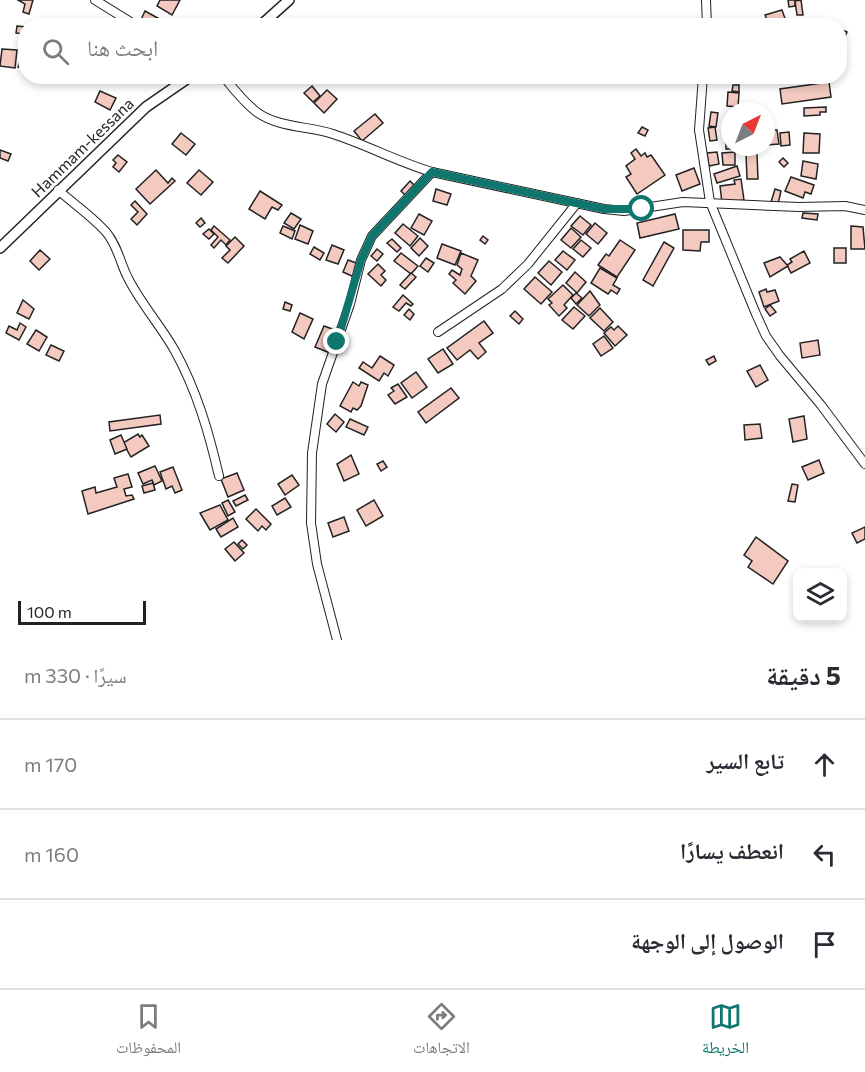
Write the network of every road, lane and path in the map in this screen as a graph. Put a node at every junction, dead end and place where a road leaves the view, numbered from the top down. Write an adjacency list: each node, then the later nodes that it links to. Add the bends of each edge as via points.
1 (95, 0): 4 (street)
2 (289, 0): 5 (street)
3 (706, 0): 6 (street)
4 (124, 18)
5 (269, 18)
6 (707, 18)
7 (179, 84): 11 (street, Hammam-kessana, via 146,106)
8 (230, 84): 10 (street, via 259,114 277,122 331,133)
9 (703, 84): 12 (street, via 699,130)
10 (432, 172): 13 (street); 19 (street, via 372,236 322,384 312,453 311,523 317,564)
11 (58, 190): 15 (street, Hammam-kessana); 18 (street, via 106,233 152,321 174,349 208,429)
12 (710, 202): 13 (street, via 663,203 624,211); 14 (street); 17 (street, via 766,336)
13 (577, 203): 16 (street, via 502,290)
14 (865, 210)
15 (0, 248)
16 (438, 332)
17 (865, 464)
18 (219, 476)
19 (337, 640)

